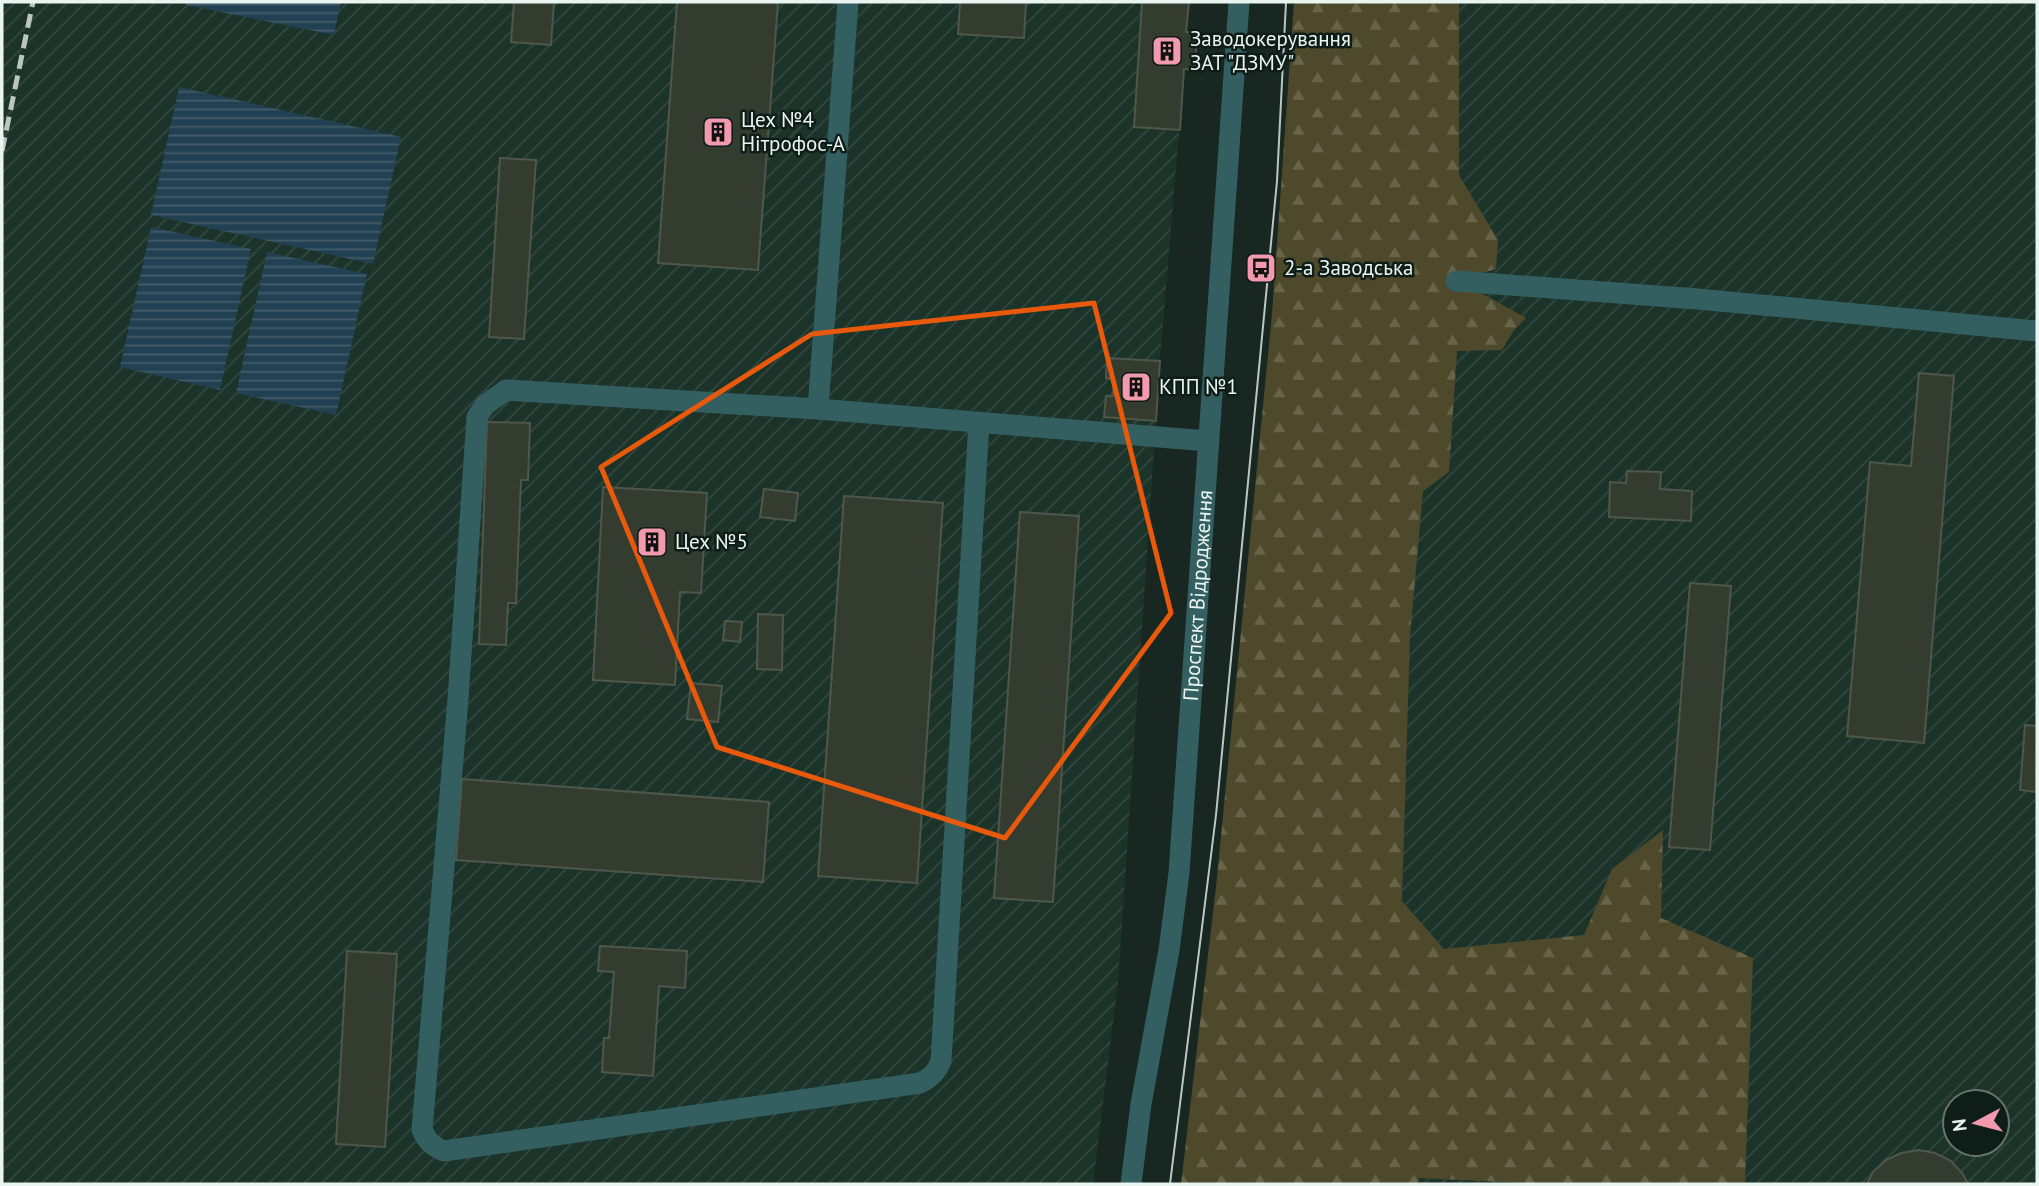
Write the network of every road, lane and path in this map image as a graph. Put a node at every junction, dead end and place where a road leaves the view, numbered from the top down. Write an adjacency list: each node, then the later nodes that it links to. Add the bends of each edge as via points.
1 (848, 2): 5 (street)
2 (1239, 2): 7 (street, Проспект Відродження)
3 (1456, 281): 4 (street)
4 (2037, 331)
5 (818, 409): 6 (street); 6 (street, via 506,390 477,417 422,1130 434,1147 444,1151 920,1083 938,1070)
6 (979, 422): 7 (street)
7 (1208, 441): 8 (street, Проспект Відродження, via 1179,873)
8 (1131, 1184)

